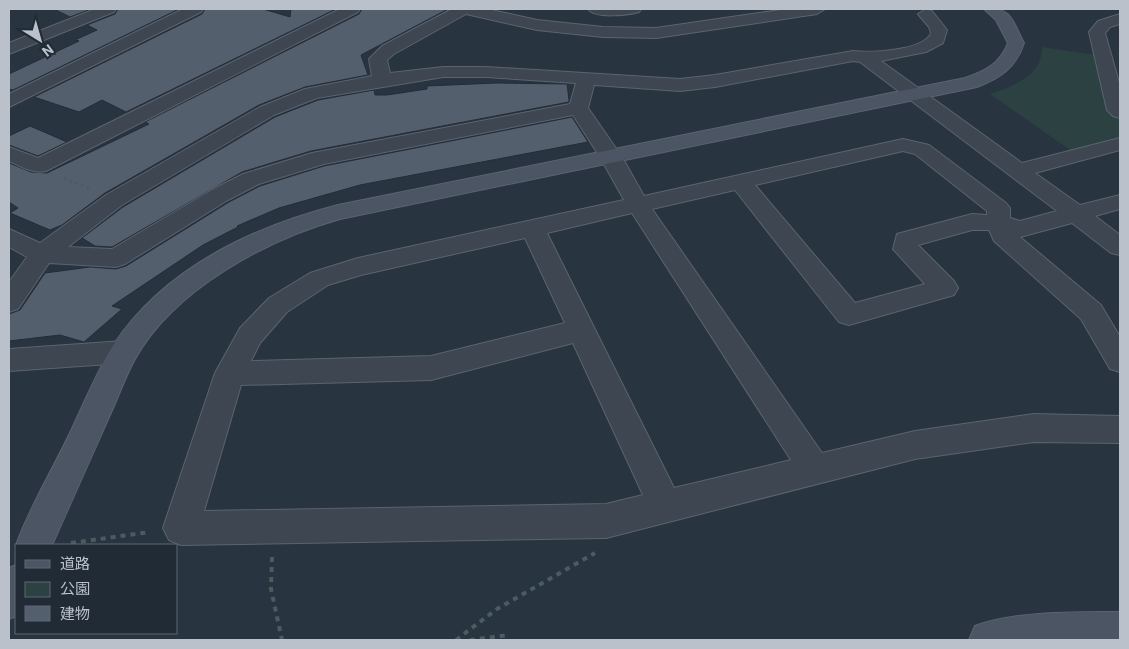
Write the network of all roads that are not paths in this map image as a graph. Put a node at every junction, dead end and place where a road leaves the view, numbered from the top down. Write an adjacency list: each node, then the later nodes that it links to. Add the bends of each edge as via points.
1 (108, 9): 11 (street)
2 (196, 9): 17 (street)
3 (352, 9): 21 (street, via 38,166)
4 (465, 9): 7 (street, via 537,26 647,33); 14 (street, via 388,50 378,59)
5 (596, 9): 6 (street)
6 (633, 9)
7 (817, 9)
8 (992, 9): 16 (street, via 1003,18 1016,43 1007,64 990,76 970,83)
9 (926, 14): 12 (street, via 937,25 937,41 926,48)
10 (1120, 19): 13 (street, via 1104,24 1097,32)
11 (9, 49)
12 (866, 58): 15 (street, via 853,56 680,85); 16 (street)
13 (1115, 79): 19 (street)
14 (382, 80): 15 (street, via 443,72 486,72); 32 (street, via 312,93 267,111 114,200)
15 (586, 80): 18 (street)
16 (917, 95): 22 (street); 23 (street)
17 (9, 101)
18 (578, 108): 22 (street); 32 (street, via 320,158 251,179 116,258)
19 (1120, 112)
20 (1120, 144): 23 (street)
21 (9, 153)
22 (610, 157): 26 (street); 35 (street, via 338,212 293,225 233,253 198,276 156,312)
23 (1018, 171): 27 (street)
24 (740, 181): 26 (street); 28 (street, via 903,144 922,149 998,208); 28 (street, via 849,316 945,288 905,249 906,240 972,222)
25 (1120, 202): 27 (street)
26 (638, 205): 29 (street); 40 (street)
27 (1076, 214): 28 (street, via 1020,229); 31 (street)
28 (1000, 223): 37 (street, via 1003,235 1091,312)
29 (533, 228): 34 (street); 38 (street, via 358,267 319,279 278,305 250,336)
30 (9, 238): 32 (street)
31 (1120, 247)
32 (42, 254): 33 (street)
33 (9, 302)
34 (581, 330): 38 (street, via 431,368); 41 (street)
35 (124, 352): 36 (street); 42 (street)
36 (9, 360)
37 (1120, 361)
38 (230, 373): 41 (street, via 181,528 606,521)
39 (1120, 430): 40 (street, via 1034,428 915,445)
40 (814, 468): 41 (street)
41 (665, 505)
42 (34, 544)
43 (15, 586): 44 (street)
44 (9, 600)
45 (1120, 631): 46 (street, via 1053,633)
46 (989, 640)

